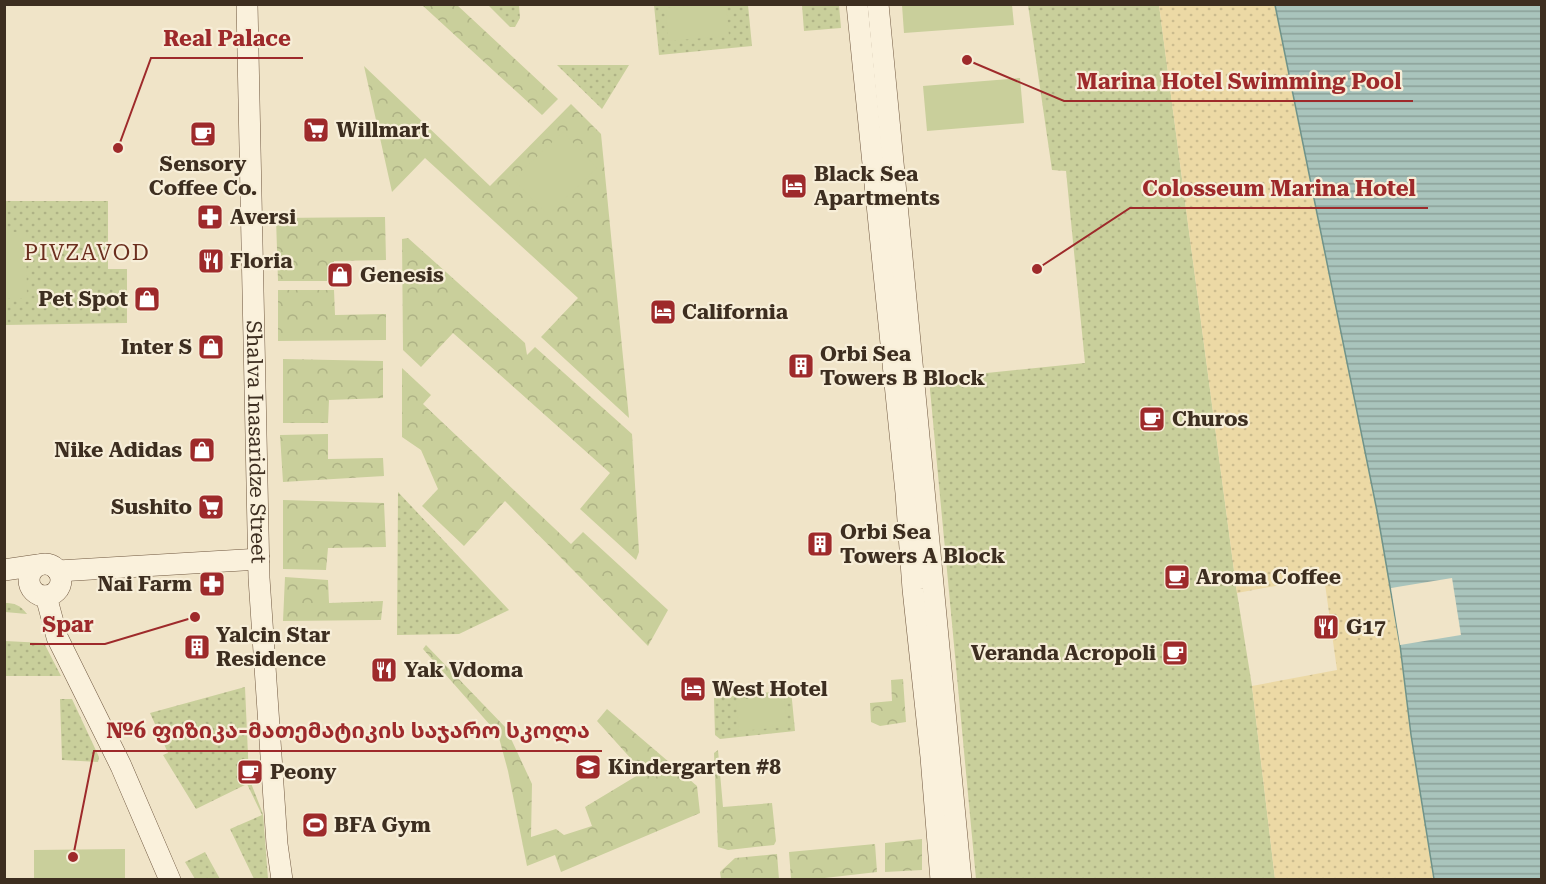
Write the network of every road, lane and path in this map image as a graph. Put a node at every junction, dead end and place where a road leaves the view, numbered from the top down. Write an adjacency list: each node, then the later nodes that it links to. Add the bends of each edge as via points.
1 (247, 4): 4 (main road, Shalva Inasaridze Street)
2 (856, 4): 11 (main road)
3 (878, 4): 12 (main road)
4 (259, 559): 5 (main road); 10 (main road, Shalva Inasaridze Street)
5 (48, 568): 6 (main road); 8 (main road, via 33,570 30,576); 8 (main road, via 61,579 59,585 56,590)
6 (4, 570)
7 (4, 577): 8 (main road)
8 (38, 591): 9 (main road)
9 (170, 879)
10 (282, 879)
11 (941, 879)
12 (961, 879)

